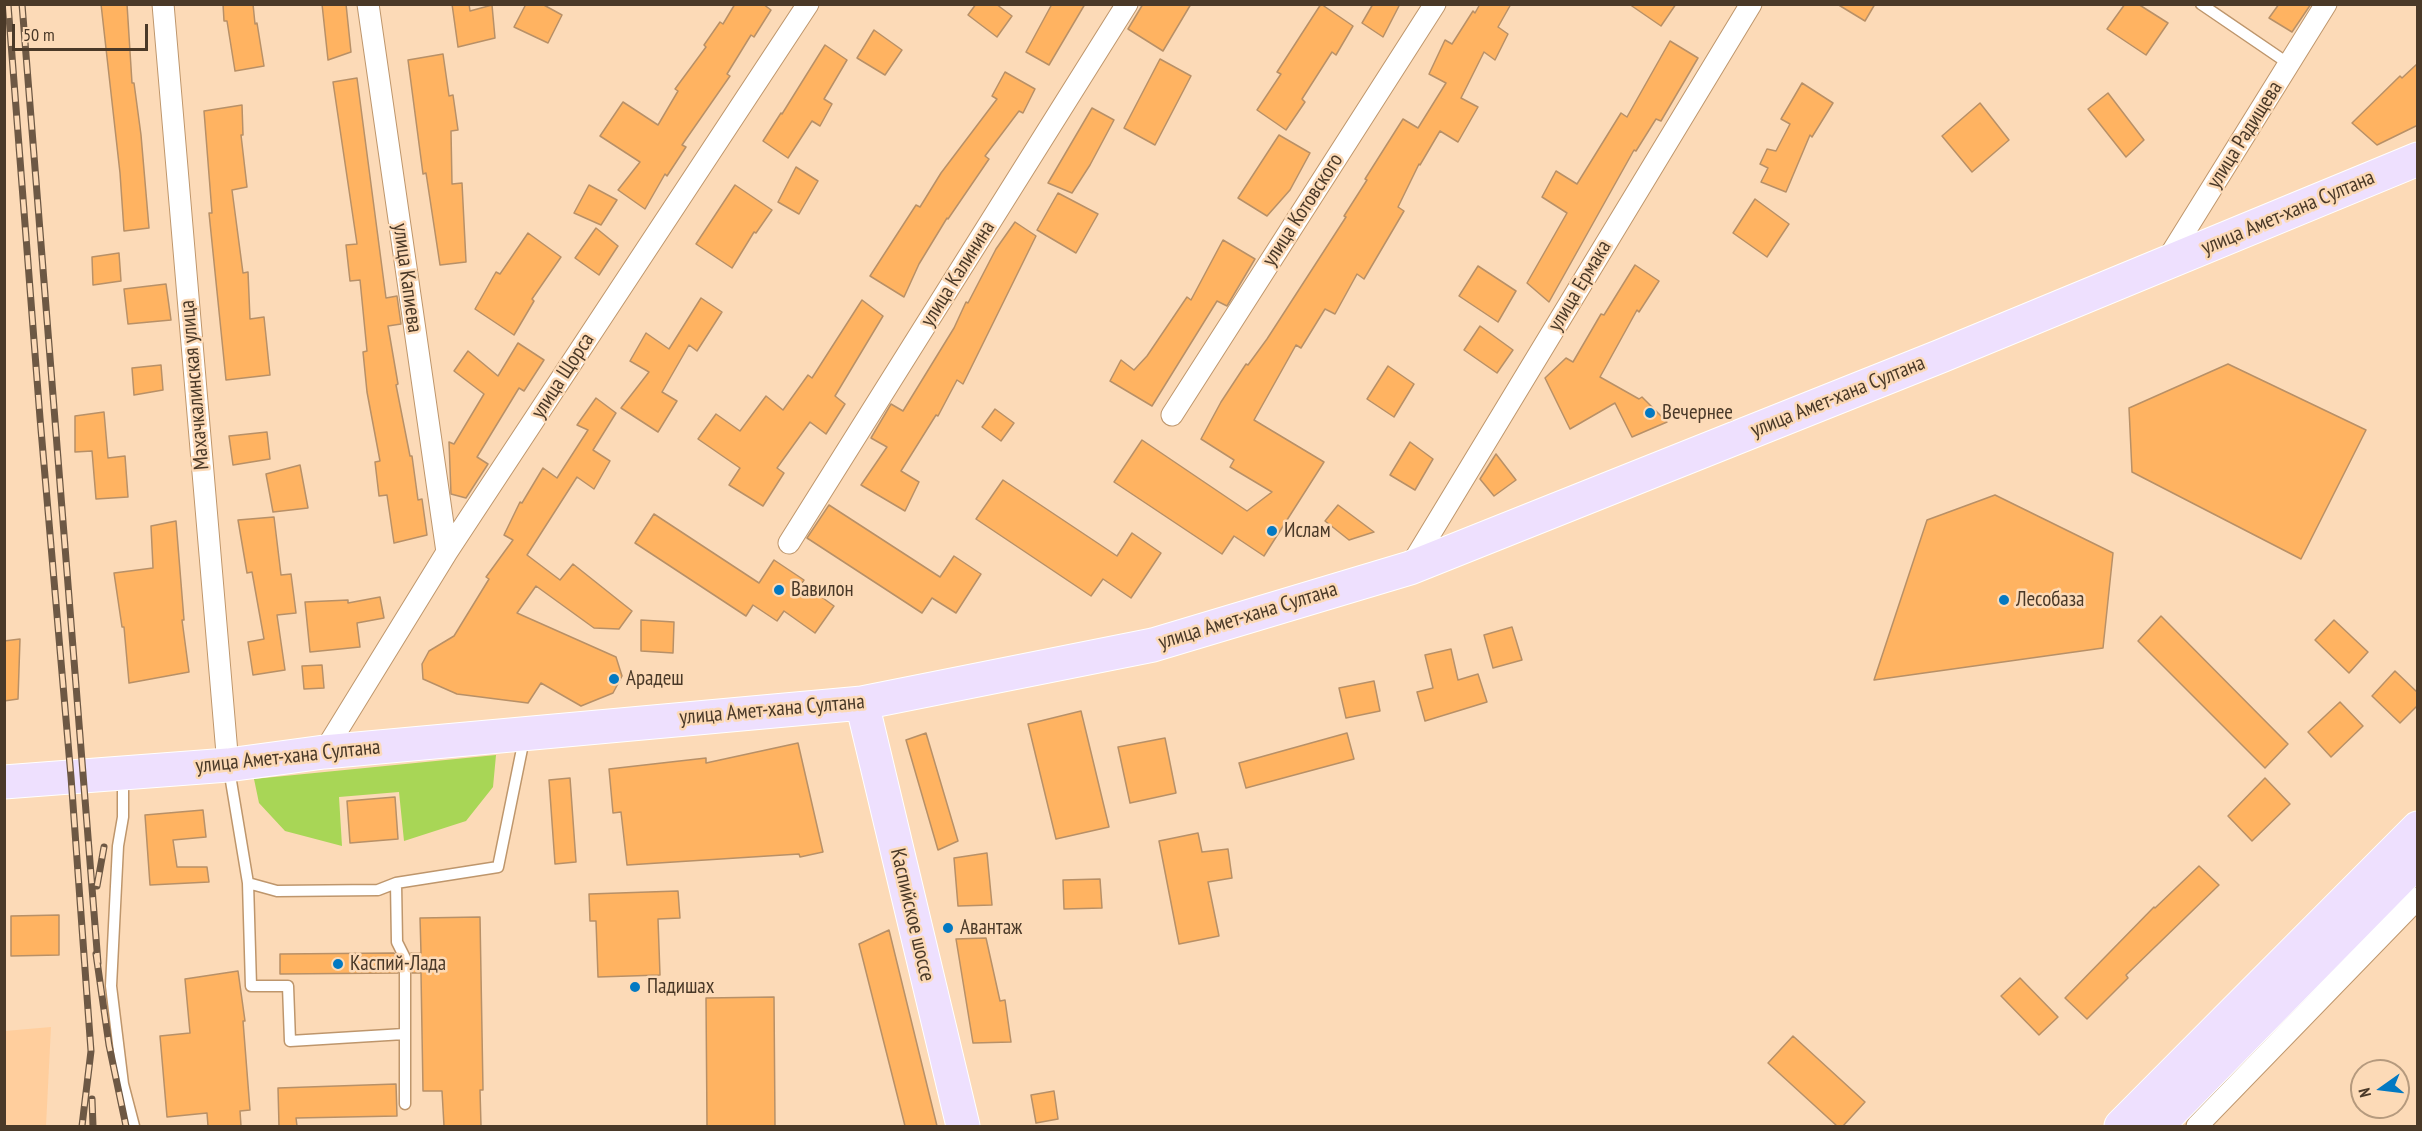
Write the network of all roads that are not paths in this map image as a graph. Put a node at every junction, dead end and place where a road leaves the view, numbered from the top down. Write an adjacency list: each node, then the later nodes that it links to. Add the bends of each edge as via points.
1 (163, 4): 19 (street, Махачкалинская улица)
2 (368, 4): 14 (street, улица Капиева)
3 (808, 4): 14 (street, улица Щорса)
4 (1127, 4): 13 (street, улица Калинина)
5 (1435, 4): 12 (street, улица Котовского)
6 (1751, 4): 15 (street, улица Ермака)
7 (2201, 4): 9 (lane)
8 (2326, 4): 9 (street, улица Радищева)
9 (2289, 64): 11 (street, улица Радищева)
10 (2418, 159): 11 (main road, улица Амет-хана Султана)
11 (2163, 265): 15 (main road, улица Амет-хана Султана)
12 (1172, 415)
13 (789, 543)
14 (447, 552): 18 (street, улица Щорса)
15 (1410, 568): 16 (main road, улица Амет-хана Султана, via 1152,645)
16 (861, 703): 17 (main road, улица Амет-хана Султана); 30 (main road, Каспийское шоссе)
17 (525, 733): 18 (main road, улица Амет-хана Султана); 25 (lane, via 498,867)
18 (324, 752): 19 (main road, улица Амет-хана Султана)
19 (228, 765): 20 (main road, улица Амет-хана Султана); 24 (lane)
20 (123, 772): 21 (main road, улица Амет-хана Султана); 29 (lane, via 111,986 123,1084)
21 (4, 782)
22 (2418, 828): 31 (main road)
23 (2418, 860): 32 (main road)
24 (248, 883): 25 (lane, via 277,891 378,890); 27 (lane, via 251,986 288,986 290,1041)
25 (396, 883): 27 (lane, via 397,942 405,958)
26 (2418, 898): 33 (street)
27 (404, 1034): 28 (lane)
28 (405, 1104)
29 (134, 1126)
30 (963, 1126)
31 (2121, 1126)
32 (2157, 1126)
33 (2197, 1126)

